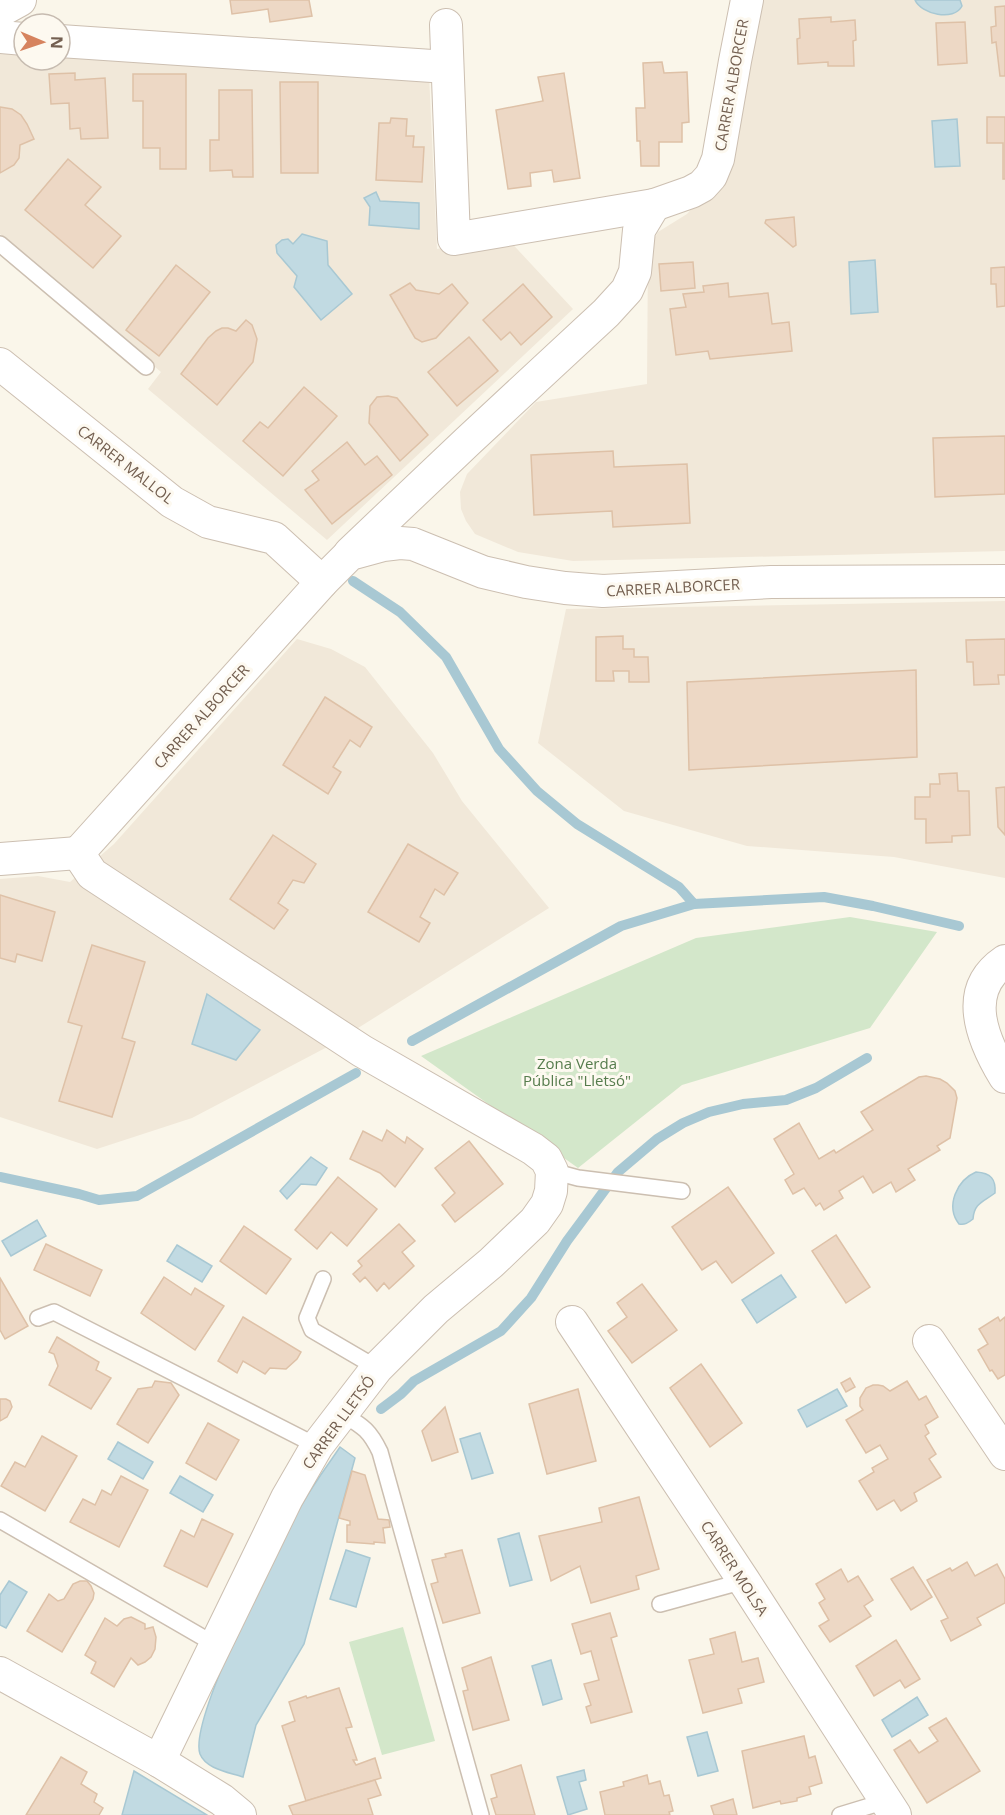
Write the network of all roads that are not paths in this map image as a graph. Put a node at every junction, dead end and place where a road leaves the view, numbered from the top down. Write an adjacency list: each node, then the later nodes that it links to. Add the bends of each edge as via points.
1 (20, 0): 3 (street)
2 (747, 0): 7 (street, CARRER ALBORCER, via 718,159 711,176 691,192)
3 (0, 10)
4 (446, 25): 6 (street)
5 (72, 42): 6 (street)
6 (447, 67): 7 (street, CARRER ALBORCER, via 454,239)
7 (654, 205): 11 (street, CARRER ALBORCER, via 639,230 635,272 627,290)
8 (0, 243): 10 (lane)
9 (0, 364): 13 (street, CARRER MALLOL, via 172,502 208,522 274,538)
10 (146, 367)
11 (350, 554): 12 (street, CARRER ALBORCER, via 400,543 413,544 514,580 603,591 771,582); 13 (street, CARRER ALBORCER)
12 (1005, 581)
13 (322, 582): 14 (street, CARRER ALBORCER)
14 (78, 853): 15 (street); 18 (street, via 92,874 362,1051 533,1149)
15 (0, 859)
16 (1005, 961): 17 (street, via 985,983 979,1006 981,1028)
17 (1005, 1077)
18 (565, 1174): 19 (lane); 24 (street, CARRER LLETSÓ, via 535,1221)
19 (682, 1191)
20 (323, 1279): 24 (lane, via 307,1318 312,1330)
21 (38, 1318): 26 (lane, via 54,1312)
22 (572, 1322): 29 (street, CARRER MOLSA)
23 (929, 1341): 27 (street)
24 (377, 1368): 25 (street, CARRER LLETSÓ)
25 (341, 1413): 26 (street, CARRER LLETSÓ); 36 (lane, via 364,1427 380,1452)
26 (317, 1446): 31 (street, CARRER LLETSÓ, via 287,1498)
27 (1005, 1454)
28 (0, 1520): 31 (lane)
29 (744, 1581): 30 (lane); 34 (street, CARRER MOLSA)
30 (660, 1604)
31 (216, 1645): 33 (street, CARRER LLETSÓ)
32 (0, 1674): 33 (street)
33 (159, 1761): 35 (street)
34 (890, 1808): 37 (lane)
35 (240, 1815)
36 (481, 1815)
37 (840, 1815)

